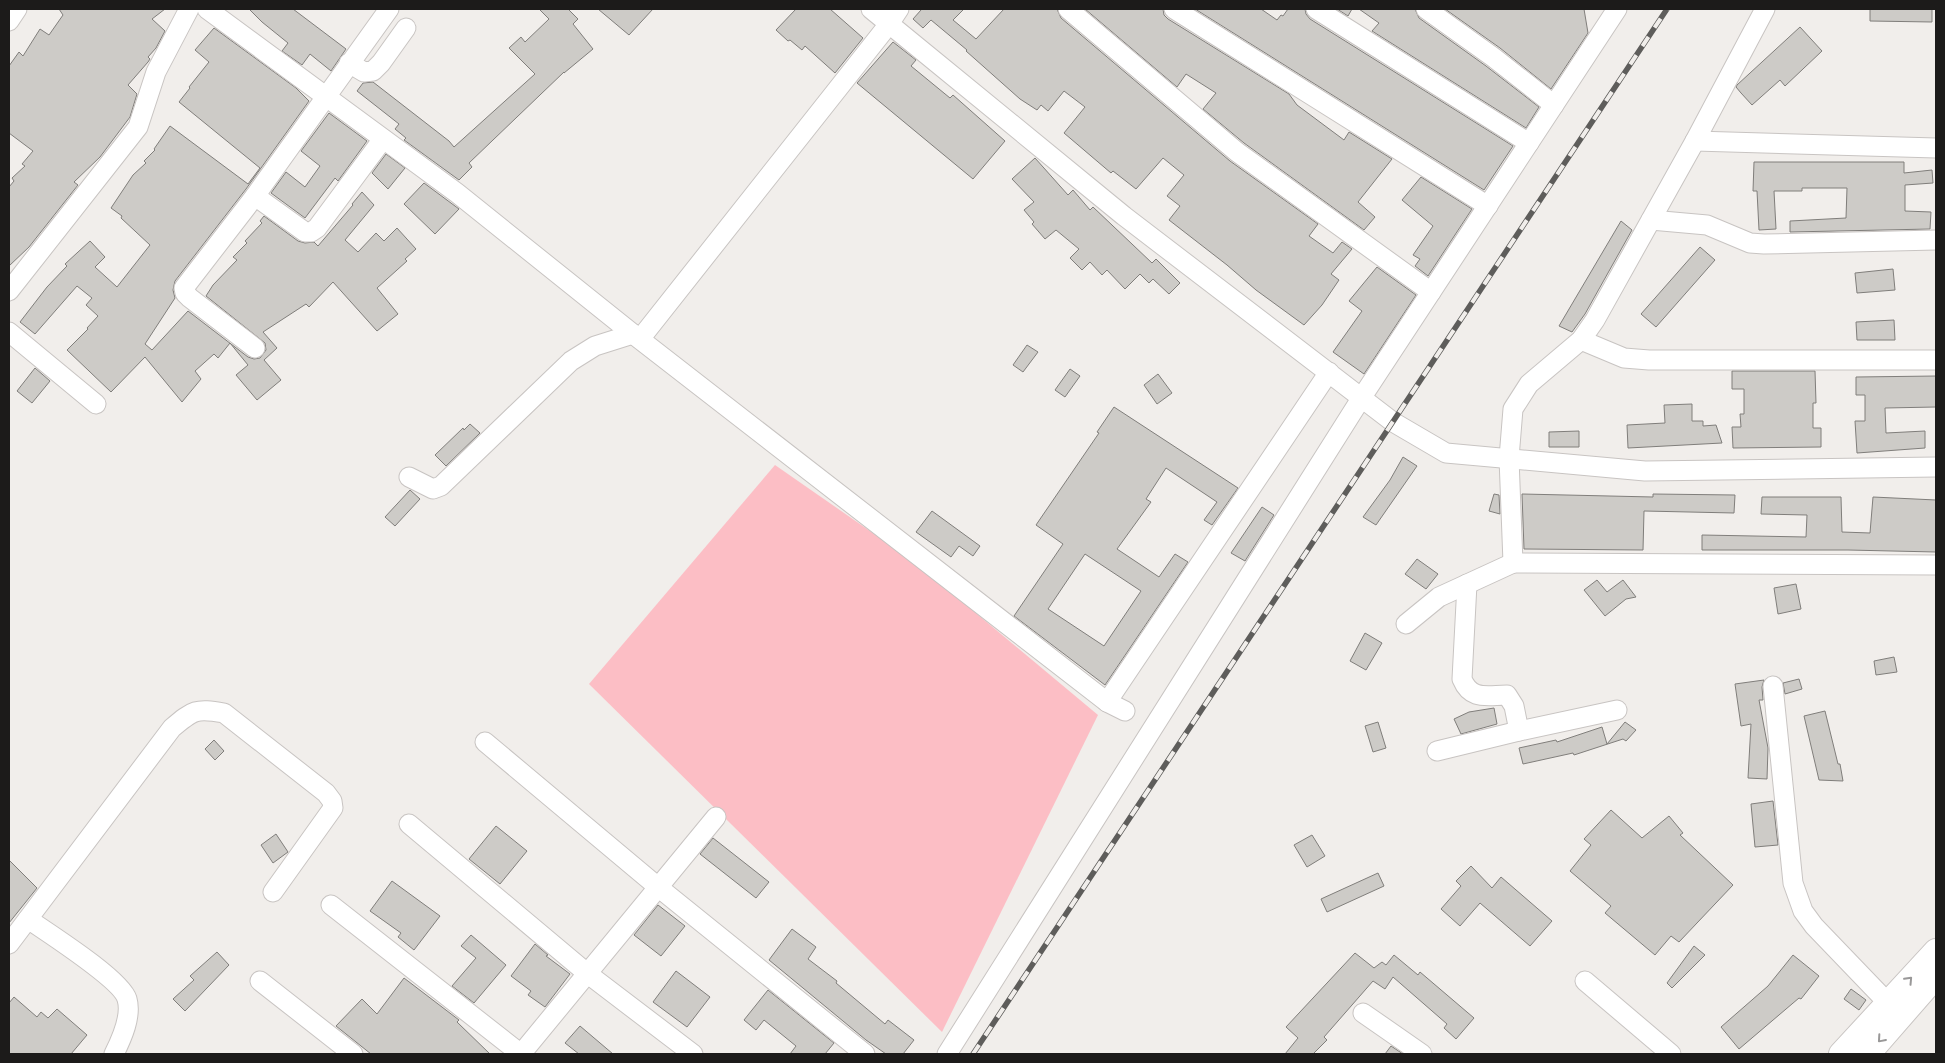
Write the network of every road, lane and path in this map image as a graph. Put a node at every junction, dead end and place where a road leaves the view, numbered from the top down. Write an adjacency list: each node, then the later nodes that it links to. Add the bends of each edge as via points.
1 (17, 9): 13 (street)
2 (189, 9): 26 (street, via 156,72 138,128)
3 (207, 9): 16 (street)
4 (389, 9): 15 (street)
5 (870, 9): 12 (street)
6 (1068, 9): 27 (street, via 1237,152)
7 (1174, 9): 23 (street)
8 (1316, 9): 20 (street)
9 (1426, 9): 17 (street)
10 (1617, 9): 17 (street)
11 (1765, 9): 19 (street)
12 (894, 16): 29 (street); 33 (street, via 1124,216)
13 (9, 20)
14 (406, 28): 15 (street, via 373,71 364,72)
15 (349, 63): 16 (street)
16 (325, 96): 18 (street); 22 (street)
17 (1554, 105): 20 (street)
18 (383, 139): 22 (street, via 311,232 305,232); 29 (street, via 457,193)
19 (1695, 141): 21 (street); 24 (street)
20 (1529, 142): 23 (street)
21 (1936, 148)
22 (255, 196): 31 (street, via 184,288 190,298)
23 (1488, 206): 27 (street)
24 (1651, 220): 25 (street, via 1707,225 1750,243 1764,244); 30 (street)
25 (1936, 240)
26 (9, 291)
27 (1431, 292): 34 (street)
28 (9, 332): 35 (street)
29 (636, 336): 38 (street, via 595,346 571,361 441,486 434,489); 44 (street)
30 (1581, 340): 32 (street, via 1624,358 1648,360); 36 (street, via 1529,384 1513,409)
31 (255, 348)
32 (1936, 360)
33 (1329, 372): 34 (street); 44 (street)
34 (1362, 397): 36 (street, via 1393,422 1446,453); 69 (street)
35 (96, 404)
36 (1509, 458): 37 (street, via 1644,471); 39 (street)
37 (1936, 467)
38 (409, 477)
39 (1513, 563): 40 (street); 41 (street)
40 (1936, 565)
41 (1468, 584): 42 (street, via 1439,598); 47 (street, via 1462,679 1474,695 1507,695 1514,706)
42 (1406, 624)
43 (1773, 686): 62 (street, via 1793,883 1803,912)
44 (1108, 702): 46 (street)
45 (1617, 710): 47 (street)
46 (1125, 711)
47 (1519, 731): 49 (street)
48 (485, 742): 52 (street)
49 (1436, 751)
50 (716, 817): 52 (street)
51 (409, 824): 58 (street)
52 (658, 887): 58 (street); 68 (street)
53 (273, 892): 55 (street, via 333,808 332,801 224,713 203,709 187,715 172,728)
54 (331, 905): 66 (street)
55 (28, 919): 56 (street); 64 (street, via 113,980 126,997 129,1014)
56 (9, 944)
57 (1936, 951): 62 (main road, one-way to 57)
58 (588, 974): 66 (street); 67 (street)
59 (1936, 976): 73 (main road, one-way to 73)
60 (260, 981): 65 (street)
61 (1585, 981): 71 (street)
62 (1888, 1003): 72 (main road)
63 (1363, 1013): 70 (street)
64 (114, 1054)
65 (353, 1054)
66 (521, 1054)
67 (694, 1054)
68 (866, 1054)
69 (947, 1054)
70 (1422, 1054)
71 (1671, 1054)
72 (1841, 1054)
73 (1868, 1054)

